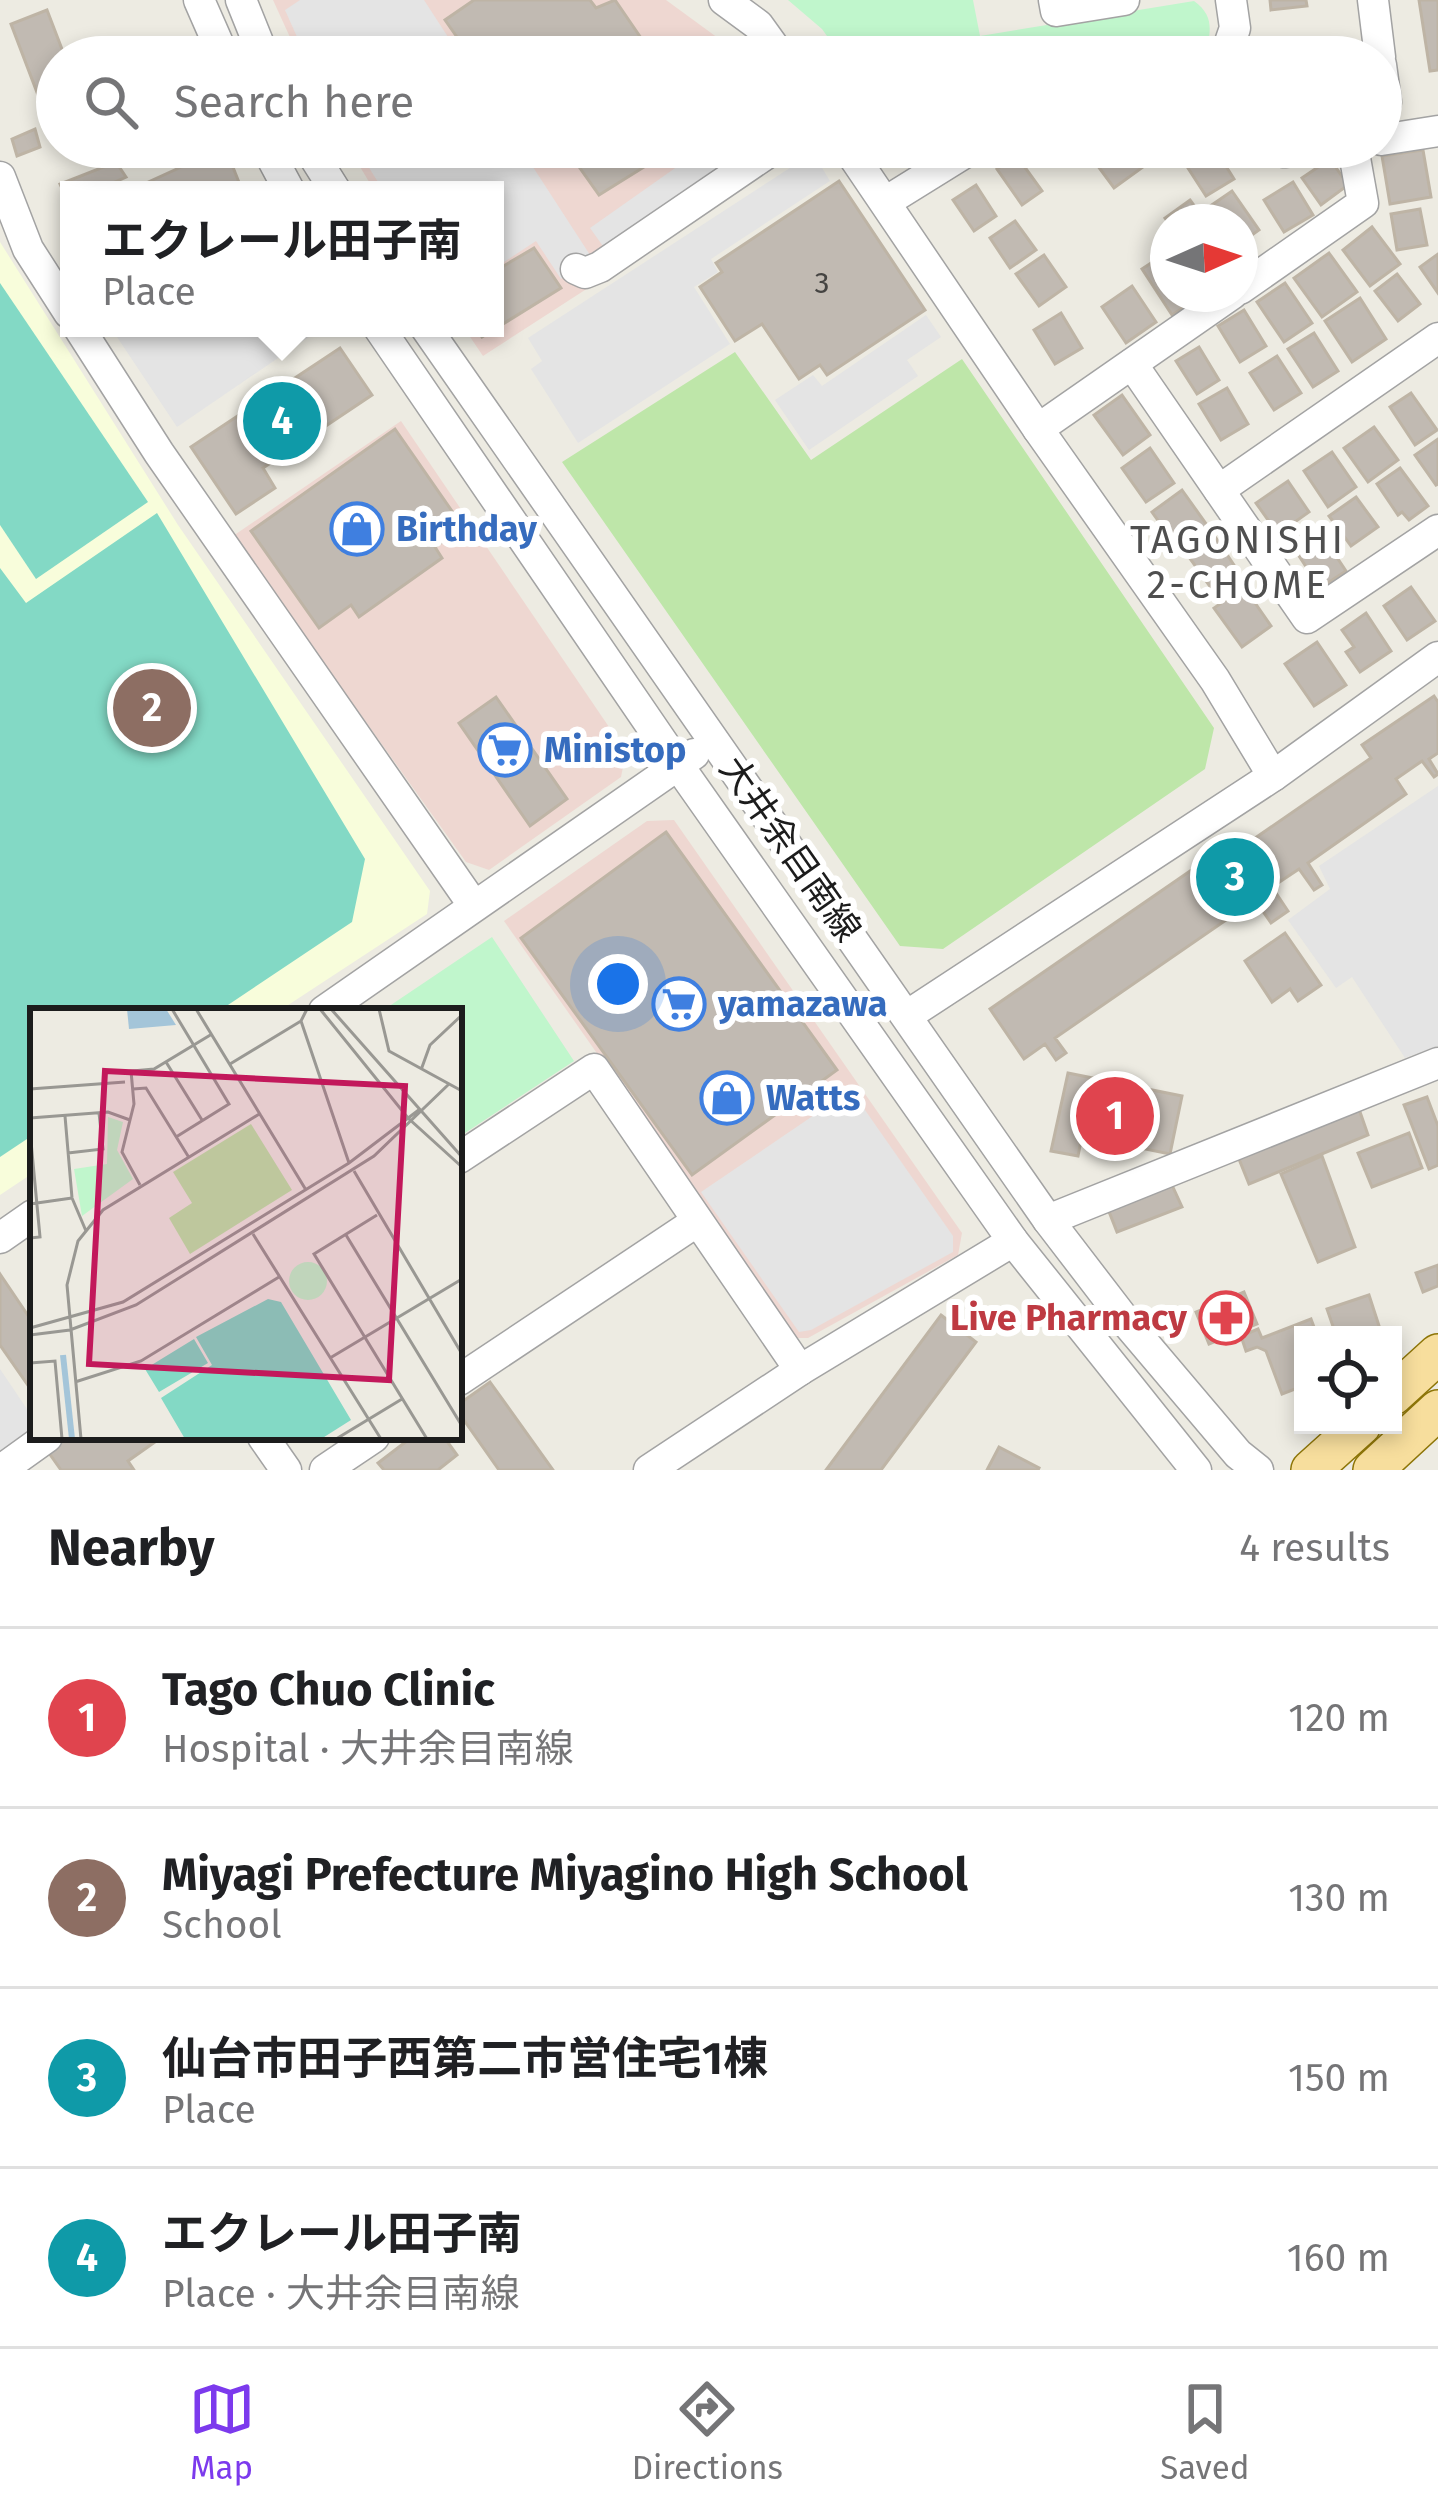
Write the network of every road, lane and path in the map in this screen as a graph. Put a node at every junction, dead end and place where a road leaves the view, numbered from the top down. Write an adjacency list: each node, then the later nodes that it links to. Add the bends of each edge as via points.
1 (199, 0): 8 (street)
2 (241, 0): 9 (street)
3 (724, 0): 10 (street)
4 (1054, 0): 5 (street, via 1056,10)
5 (1124, 0)
6 (1231, 0): 11 (street)
7 (1373, 0): 12 (street)
8 (215, 36)
9 (256, 36)
10 (765, 36)
11 (1232, 36)
12 (1377, 36)
13 (1438, 131): 14 (street)
14 (1402, 137)
15 (745, 168): 21 (street, via 600,267)
16 (863, 168): 20 (street)
17 (940, 168): 20 (street)
18 (1357, 168): 22 (street, via 1363,203)
19 (0, 177): 23 (street, via 28,249)
20 (887, 201): 30 (street)
21 (576, 269)
22 (1258, 276)
23 (60, 299)
24 (1206, 312): 29 (street)
25 (85, 337): 37 (street)
26 (385, 337): 35 (street)
27 (432, 337): 34 (street, 大井余目南線)
28 (1438, 338): 31 (street)
29 (1132, 364): 30 (street); 31 (street)
30 (1038, 429): 36 (street)
31 (1219, 490): 32 (street, via 1307,618)
32 (1438, 530)
33 (1438, 657): 36 (street)
34 (714, 741): 35 (street); 39 (street, 大井余目南線)
35 (678, 765): 37 (street); 46 (street)
36 (1273, 776): 39 (street)
37 (474, 906): 38 (street)
38 (328, 1008)
39 (908, 1015): 43 (street, 大井余目南線)
40 (1438, 1063): 43 (street)
41 (462, 1155): 44 (street, via 594,1069)
42 (30, 1217): 45 (street)
43 (1048, 1220): 61 (street, 大井余目南線)
44 (697, 1222): 48 (street); 49 (street)
45 (0, 1238)
46 (1013, 1241): 48 (street); 60 (street)
47 (1438, 1354): 50 (main road)
48 (800, 1370): 59 (street)
49 (462, 1378)
50 (1402, 1387)
51 (1438, 1410): 63 (main road)
52 (1351, 1434): 62 (main road)
53 (43, 1440): 56 (street)
54 (265, 1440): 57 (street)
55 (370, 1440): 58 (street)
56 (1, 1470)
57 (286, 1470)
58 (325, 1470)
59 (649, 1470)
60 (1196, 1470)
61 (1258, 1470)
62 (1311, 1470)
63 (1373, 1470)

